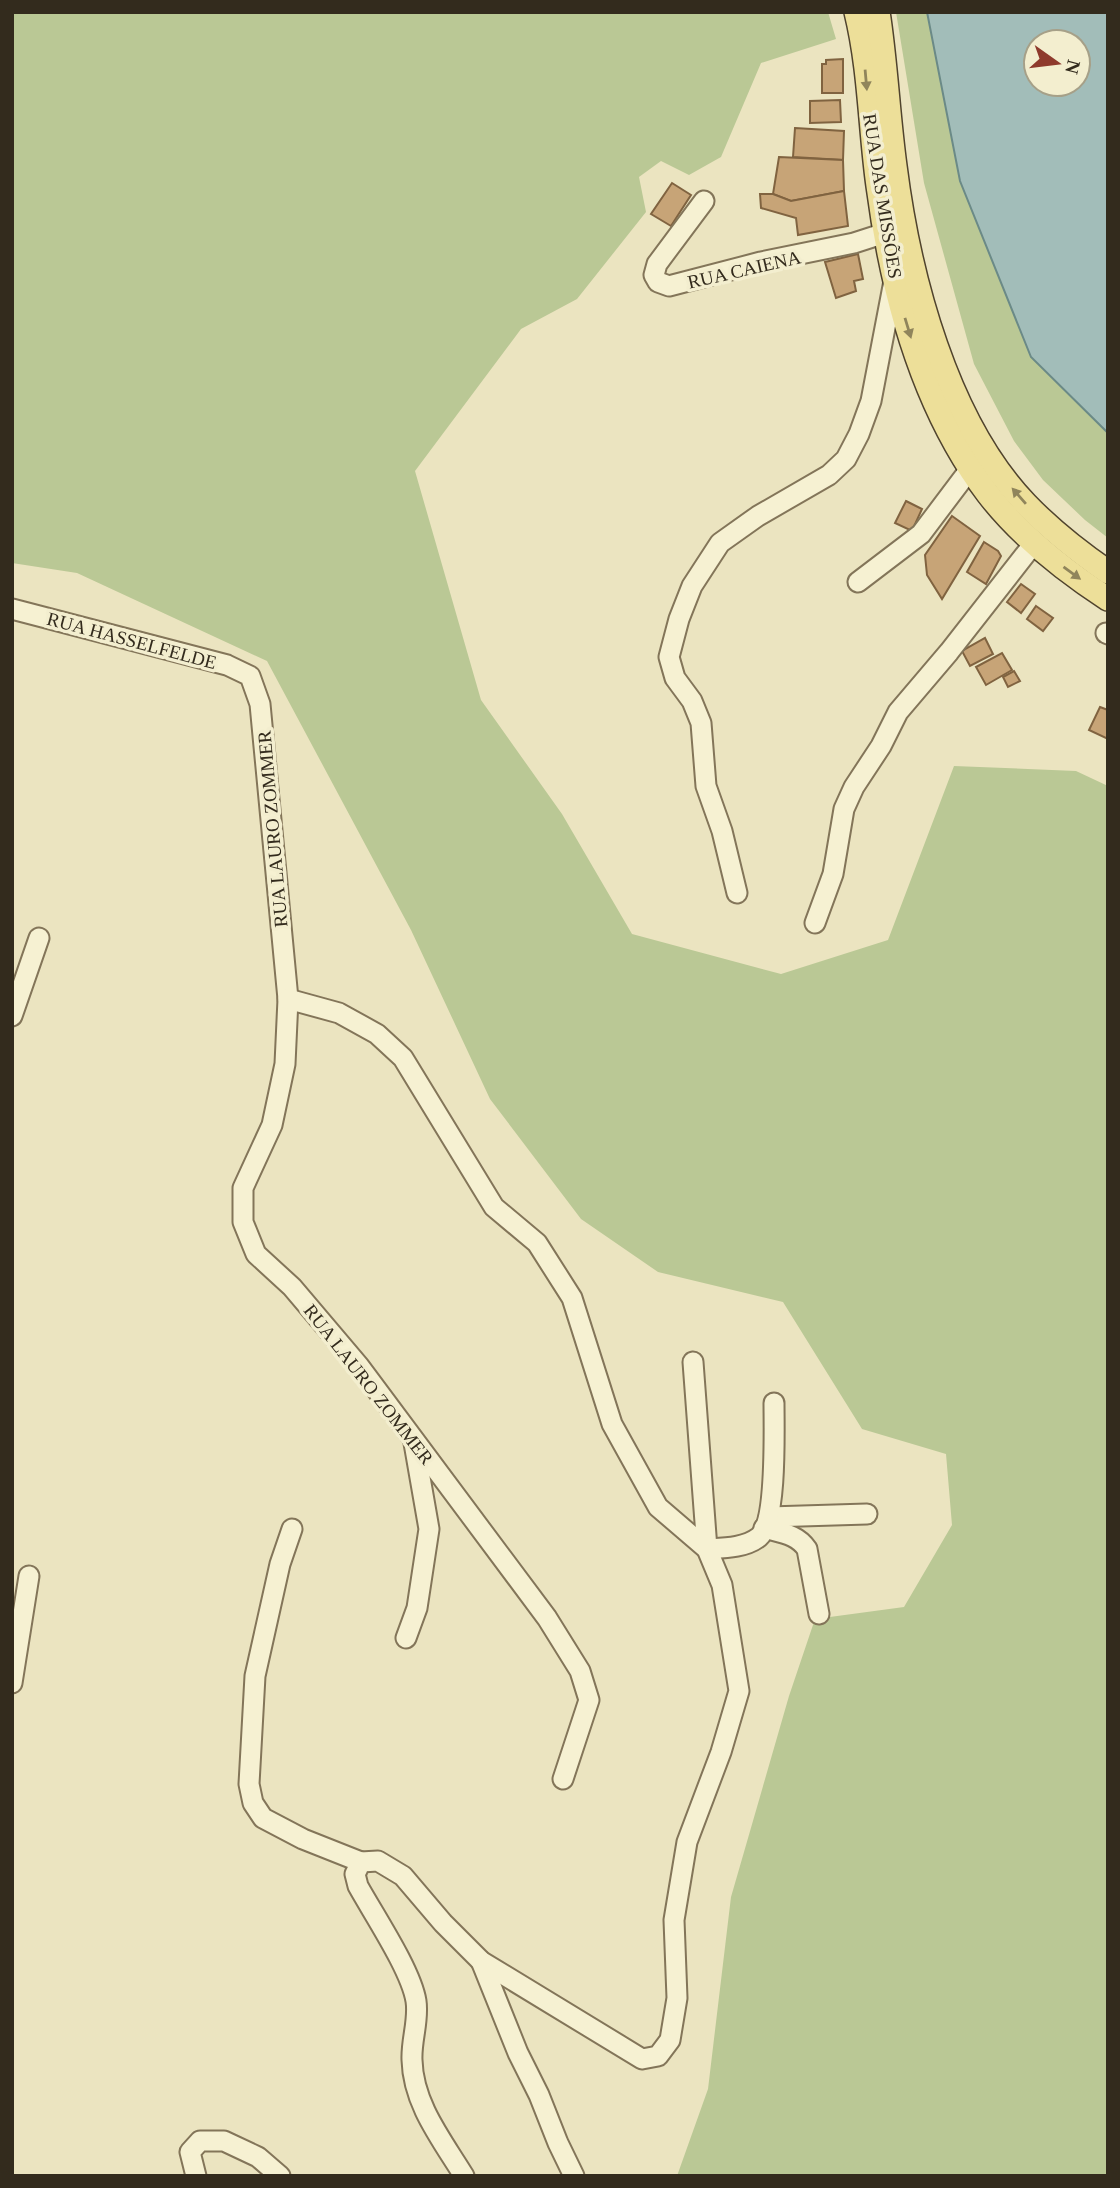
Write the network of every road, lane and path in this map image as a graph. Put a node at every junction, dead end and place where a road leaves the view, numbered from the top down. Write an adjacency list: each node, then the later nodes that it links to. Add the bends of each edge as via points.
1 (856, 12): 4 (main road, RUA DAS MISSÕES, one-way to 4)
2 (878, 12): 8 (main road, RUA DAS MISSÕES, one-way to 2, via 1048,526 1007,482 976,437 950,383 902,213)
3 (704, 201): 4 (street, RUA CAIENA, via 657,264 654,275 658,282 669,286)
4 (885, 233): 5 (main road, RUA DAS MISSÕES)
5 (895, 277): 6 (main road, RUA DAS MISSÕES, one-way to 6, via 929,391); 13 (street, via 871,401 846,459 829,475 720,543 692,586 669,657 675,678 701,723 706,786)
6 (970, 469): 7 (main road, RUA DAS MISSÕES); 9 (street, via 921,534)
7 (1035, 542): 10 (main road, RUA DAS MISSÕES, one-way to 10); 14 (street, via 898,712 844,809 833,874)
8 (1108, 572)
9 (858, 582)
10 (1108, 599)
11 (12, 609): 12 (street, RUA HASSELFELDE, via 227,665)
12 (250, 676): 16 (street, RUA LAURO ZOMMER, via 260,704)
13 (737, 893)
14 (815, 923)
15 (39, 938): 17 (street)
16 (288, 999): 20 (street, RUA LAURO ZOMMER, via 285,1064 272,1125 243,1188 243,1222 256,1254 292,1287 359,1366); 24 (street, via 339,1013 377,1034 402,1058 494,1207 537,1243 572,1298 612,1424 658,1507)
17 (12, 1016)
18 (694, 1362): 24 (street)
19 (774, 1403): 22 (street)
20 (414, 1442): 27 (street, via 429,1529 417,1608); 29 (street, RUA LAURO ZOMMER, via 481,1526 580,1671 589,1700)
21 (867, 1514): 22 (street)
22 (767, 1523): 24 (street, via 761,1536 739,1546); 26 (street, via 807,1549)
23 (292, 1529): 30 (street, via 279,1564 255,1676 253,1803 263,1818)
24 (707, 1549): 31 (street, via 722,1586 739,1691 687,1842 674,1920 677,1998 670,2040 658,2056 642,2059)
25 (29, 1576): 28 (street)
26 (819, 1614)
27 (406, 1638)
28 (12, 1683)
29 (563, 1779)
30 (361, 1862): 31 (street, via 378,1861 403,1875); 34 (street, via 355,1874 358,1885 416,2000 412,2060 419,2101)
31 (481, 1961): 35 (street)
32 (196, 2176): 33 (street, via 190,2152 200,2141 225,2141 258,2157)
33 (280, 2176)
34 (464, 2176)
35 (575, 2176)

